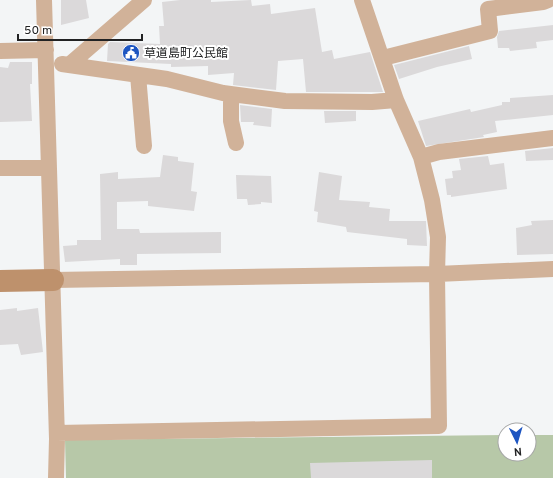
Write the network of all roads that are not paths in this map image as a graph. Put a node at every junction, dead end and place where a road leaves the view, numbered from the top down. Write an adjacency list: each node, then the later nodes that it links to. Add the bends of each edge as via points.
1 (44, 0): 6 (street)
2 (144, 0): 8 (street)
3 (362, 0): 7 (street)
4 (548, 0): 7 (street, via 488,9 490,31)
5 (0, 51): 6 (street)
6 (46, 56): 8 (street); 17 (street)
7 (383, 58): 11 (street)
8 (69, 65): 9 (street)
9 (138, 75): 10 (street); 14 (street)
10 (231, 94): 11 (street, via 285,101); 13 (street, via 231,121)
11 (396, 100): 15 (street)
12 (553, 138): 15 (street, via 439,152)
13 (236, 143)
14 (144, 146)
15 (421, 157): 19 (street, via 438,237)
16 (0, 168): 17 (street)
17 (49, 168): 20 (street)
18 (553, 269): 19 (street)
19 (437, 274): 20 (street); 22 (street, via 439,426)
20 (53, 280): 21 (street); 22 (street)
21 (0, 281)
22 (57, 433): 23 (street)
23 (56, 478)

